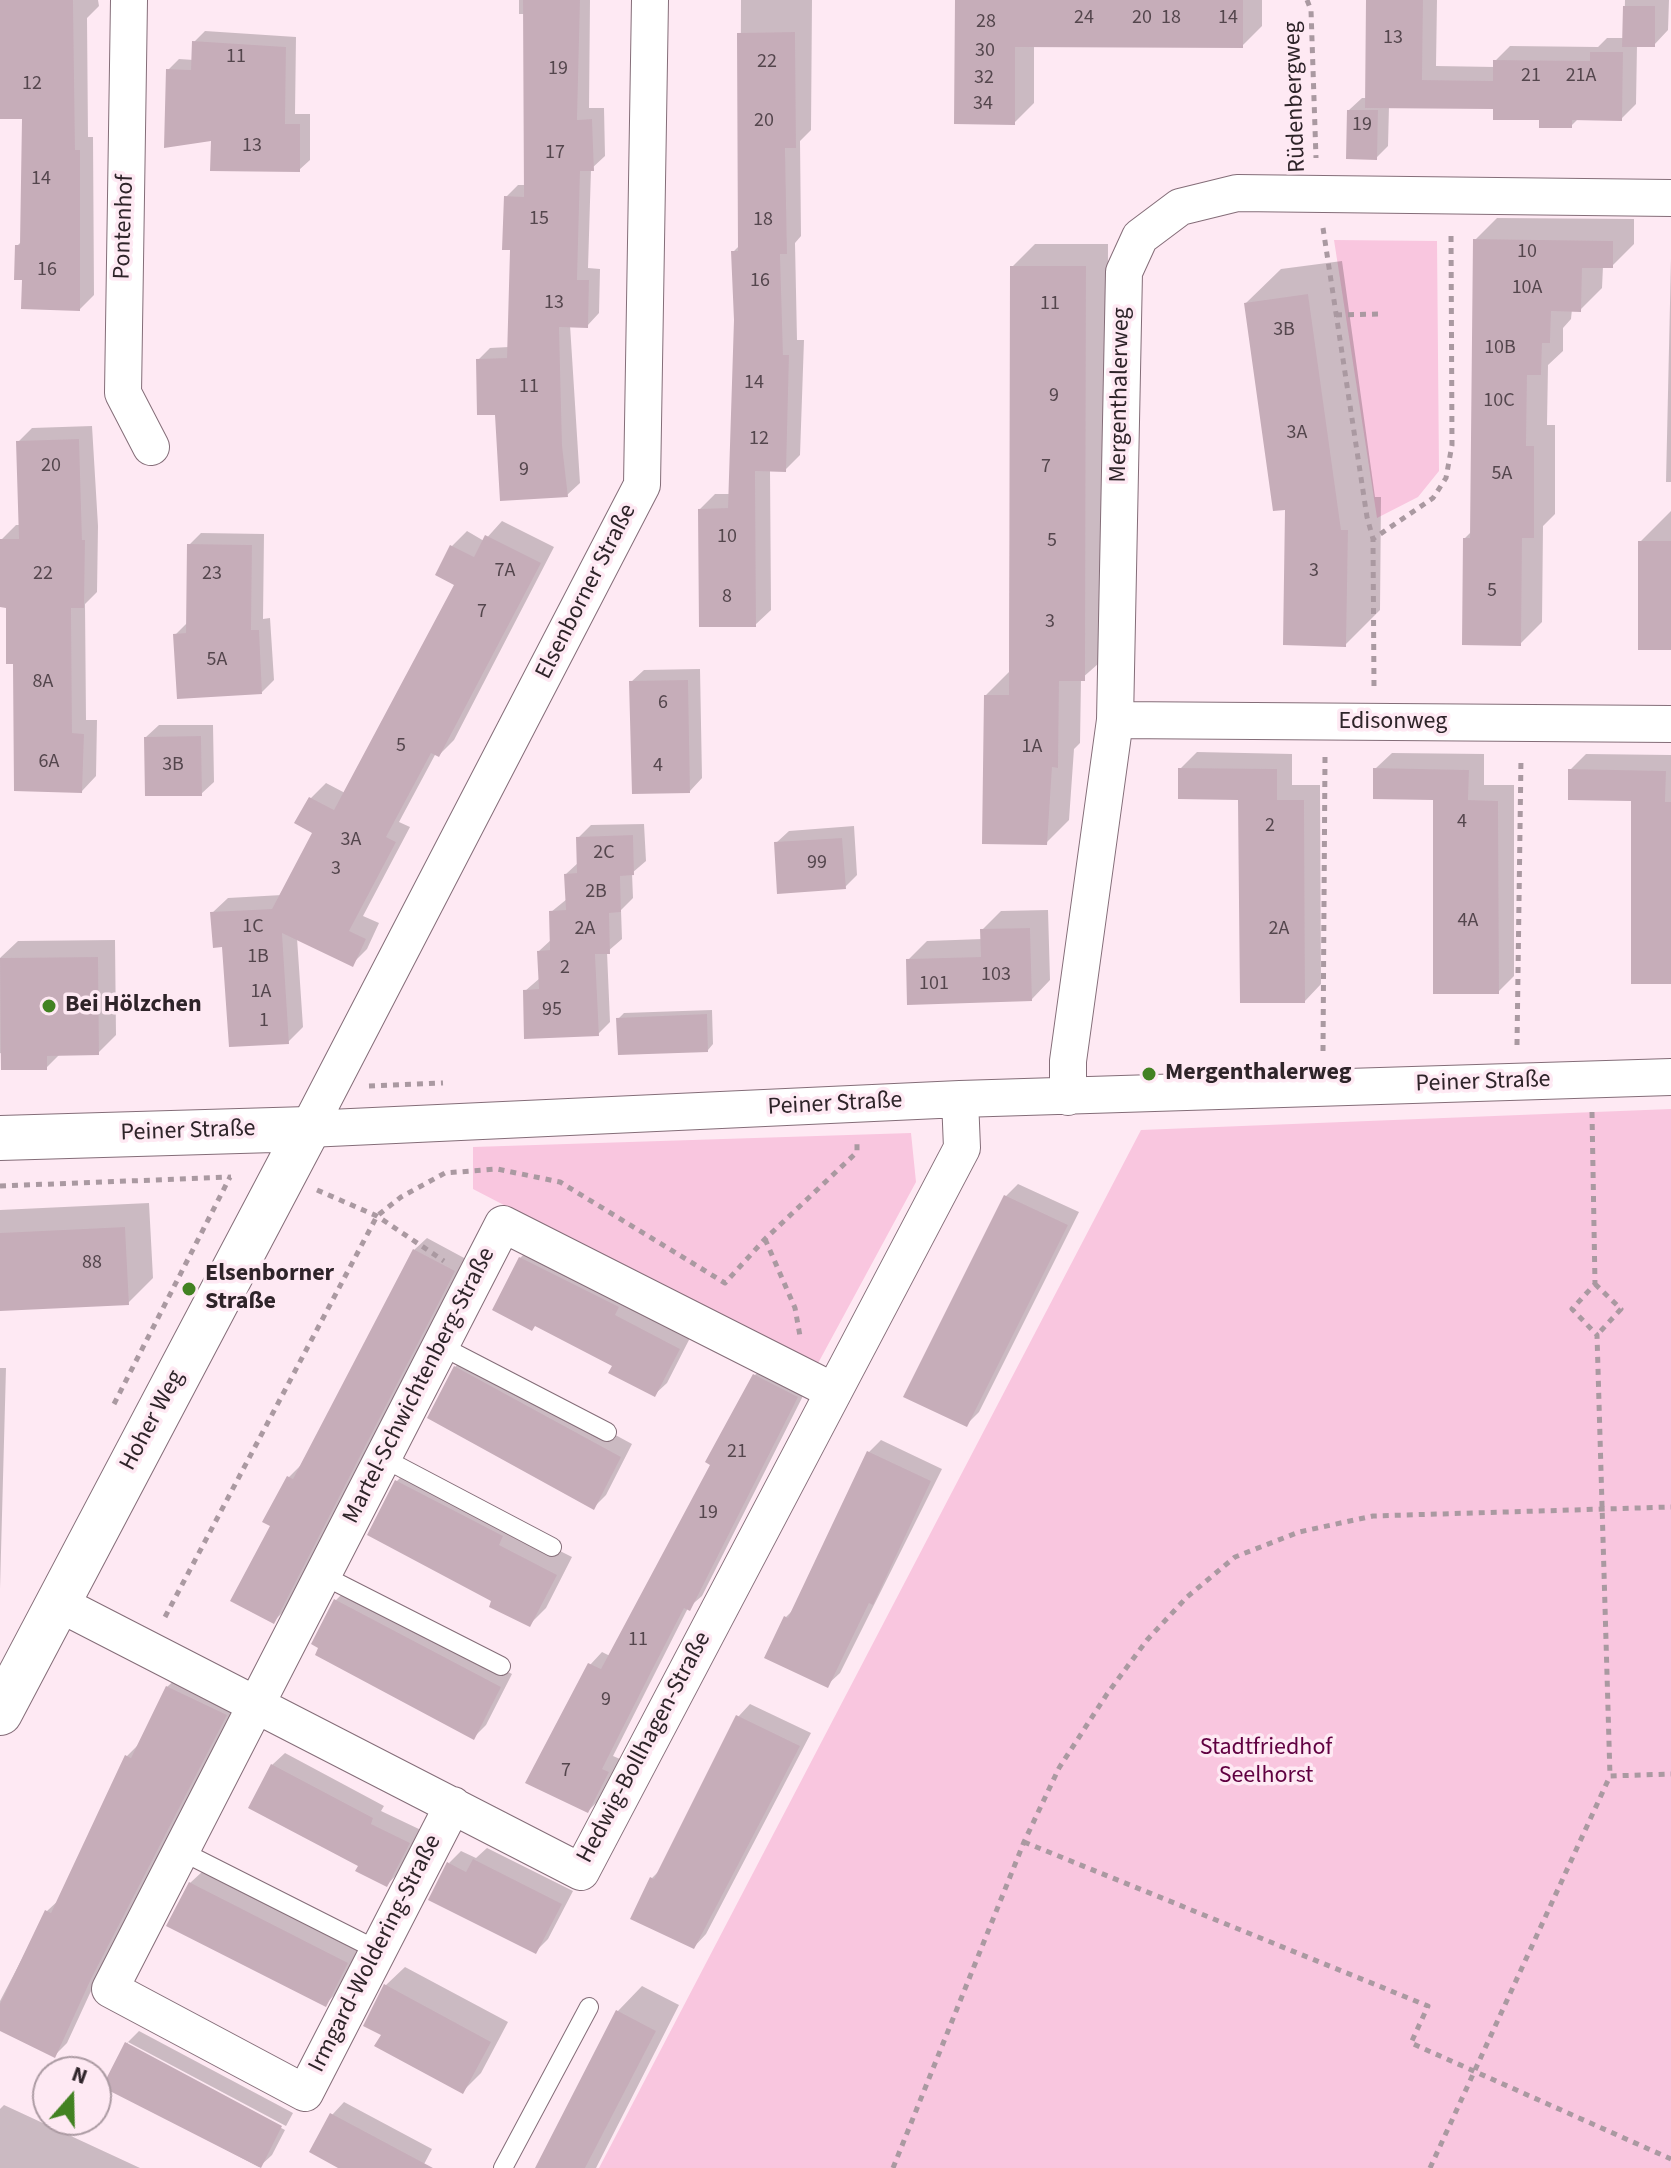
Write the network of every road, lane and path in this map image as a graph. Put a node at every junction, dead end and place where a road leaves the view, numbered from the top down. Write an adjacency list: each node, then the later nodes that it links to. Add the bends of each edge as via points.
1 (129, 0): 9 (street, Pontenhof, via 123,393)
2 (650, 0): 22 (street, Elsenborner Straße, via 642,485)
3 (1307, 0): 4 (path, Rüdenbergweg)
4 (1317, 194): 5 (street, Mergenthalerweg); 8 (path, Rüdenbergweg); 11 (street, Mergenthalerweg, via 1237,193 1180,207 1140,237 1124,272)
5 (1451, 195): 6 (street, Mergenthalerweg); 10 (path, via 1452,445 1446,478 1433,498)
6 (1671, 198)
7 (1381, 314): 8 (path)
8 (1336, 315): 10 (path, Rüdenbergweg)
9 (151, 447)
10 (1373, 539): 13 (path, Rüdenbergweg)
11 (1115, 720): 12 (street, Edisonweg); 20 (street, Mergenthalerweg, via 1068,1061)
12 (1325, 722): 13 (street, Edisonweg); 17 (path)
13 (1374, 723): 14 (street, Edisonweg)
14 (1522, 723): 15 (street, Edisonweg); 16 (path)
15 (1671, 724)
16 (1517, 1045)
17 (1323, 1052)
18 (1671, 1077): 19 (street, Peiner Straße)
19 (1590, 1079): 20 (street, Peiner Straße); 29 (path)
20 (1068, 1097): 21 (street, Peiner Straße)
21 (960, 1099): 22 (street, Peiner Straße); 33 (street, Hedwig-Bollhagen-Straße, via 962,1148)
22 (308, 1129): 23 (street, Peiner Straße); 24 (street, Hoher Weg)
23 (0, 1138)
24 (283, 1174): 28 (path, via 377,1216); 40 (street, Hoher Weg)
25 (230, 1177): 26 (path)
26 (0, 1186)
27 (765, 1239): 32 (path, via 795,1308 802,1347)
28 (474, 1281): 31 (street, Martel-Schwichtenberg-Straße); 32 (street, Martel-Schwichtenberg-Straße, via 503,1224)
29 (1595, 1284): 30 (path, via 1572,1309); 30 (path, via 1621,1309)
30 (1597, 1335): 37 (path)
31 (441, 1346): 34 (lane); 35 (street, Martel-Schwichtenberg-Straße)
32 (794, 1372): 33 (street, Martel-Schwichtenberg-Straße)
33 (833, 1391): 46 (street, Hedwig-Bollhagen-Straße, via 581,1872)
34 (607, 1432)
35 (383, 1458): 38 (lane); 39 (street, Martel-Schwichtenberg-Straße)
36 (1671, 1507): 37 (path)
37 (1603, 1509): 45 (path); 47 (path, via 1373,1516 1299,1532 1235,1557 1177,1608 1107,1694 1059,1768)
38 (552, 1547)
39 (322, 1575): 41 (lane); 42 (street, Martel-Schwichtenberg-Straße)
40 (58, 1603): 42 (street, Hedwig-Bollhagen-Straße); 43 (street, Hoher Weg)
41 (501, 1666)
42 (255, 1706): 46 (street, Hedwig-Bollhagen-Straße); 48 (street, Irmgard-Woldering-Straße)
43 (0, 1713)
44 (1671, 1774): 45 (path)
45 (1610, 1776): 51 (path)
46 (453, 1805): 49 (street, Irmgard-Woldering-Straße)
47 (1024, 1842): 51 (path, via 1428,2006 1411,2043); 54 (path)
48 (181, 1851): 49 (lane); 49 (street, Irmgard-Woldering-Straße, via 110,1989 305,2093)
49 (377, 1950)
50 (589, 2007): 53 (lane)
51 (1476, 2070): 52 (path); 55 (path)
52 (1671, 2159)
53 (503, 2168)
54 (893, 2168)
55 (1430, 2168)

